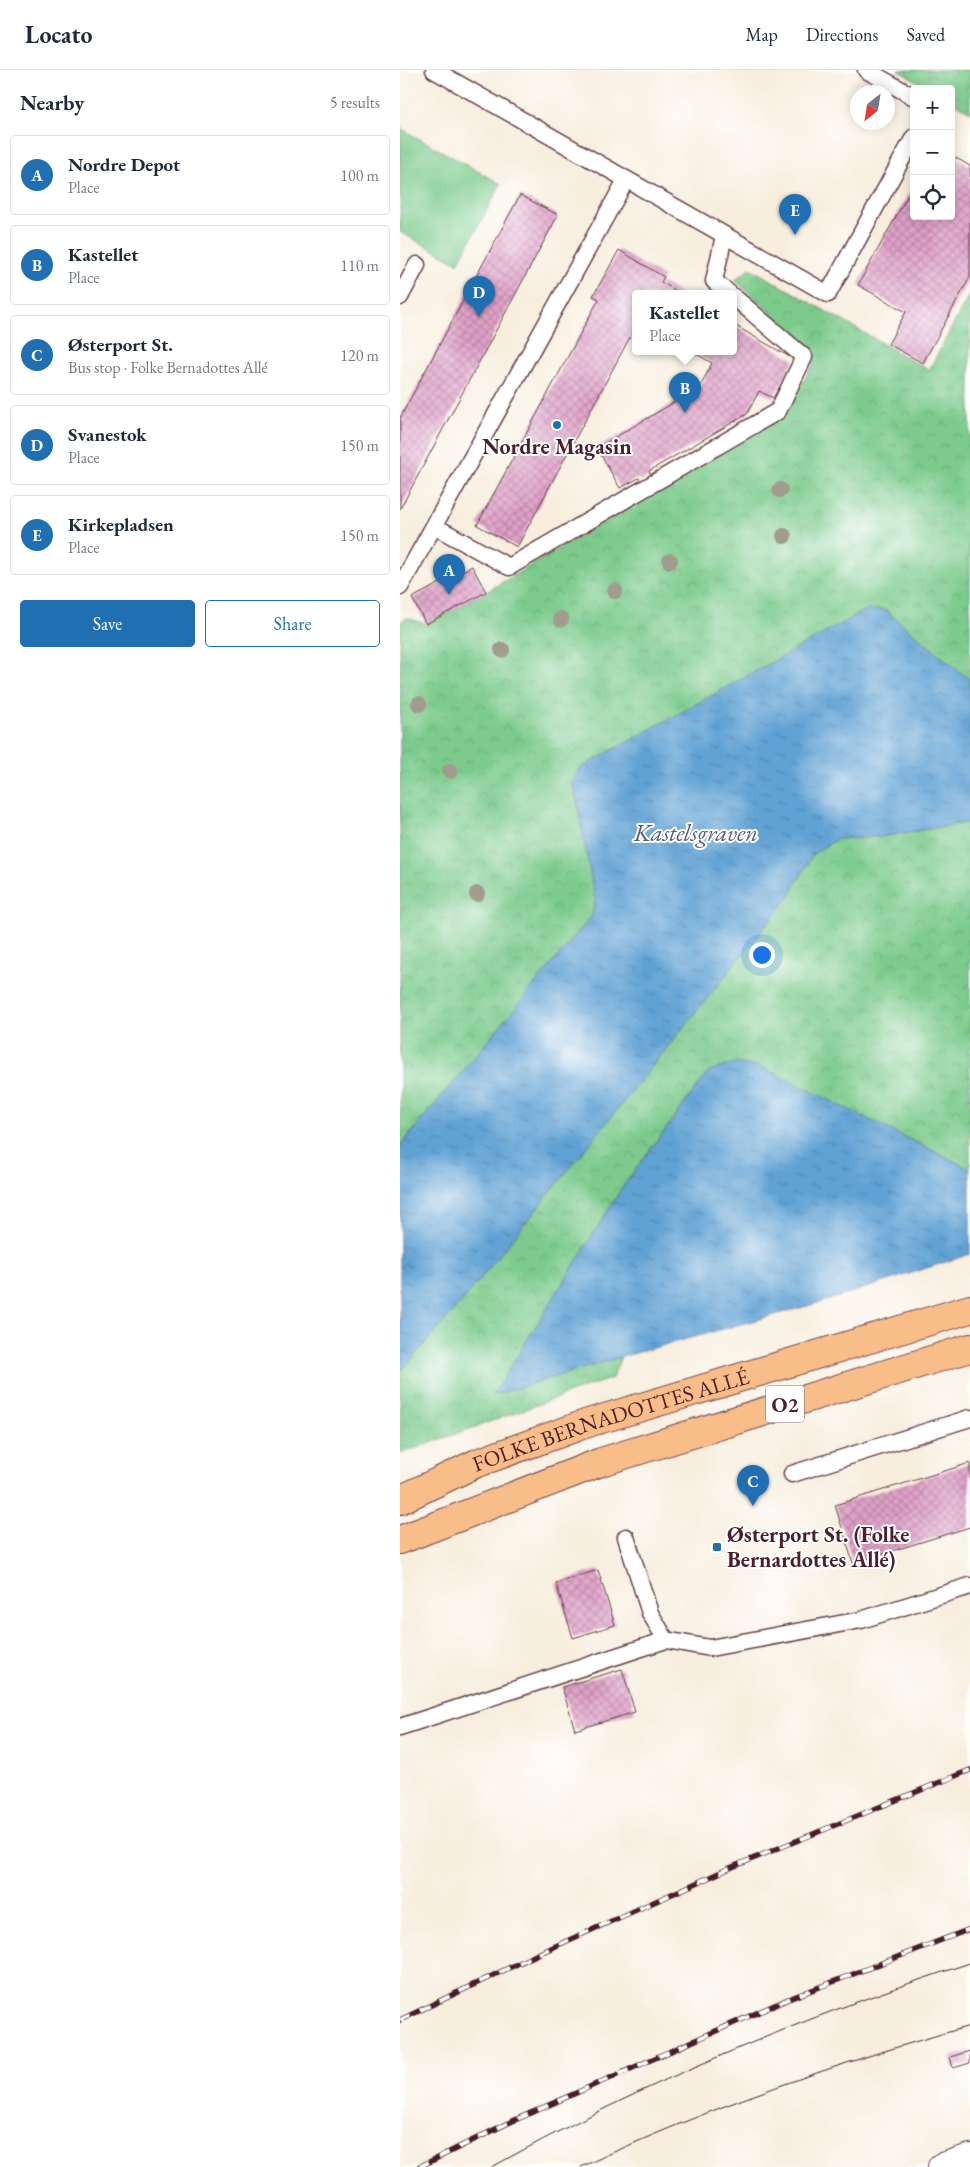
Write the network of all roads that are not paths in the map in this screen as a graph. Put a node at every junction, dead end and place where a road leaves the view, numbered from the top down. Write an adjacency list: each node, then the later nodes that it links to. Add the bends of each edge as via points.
1 (434, 70): 5 (lane)
2 (866, 70): 3 (lane)
3 (910, 95)
4 (910, 144): 6 (lane, via 828,294)
5 (626, 180): 6 (lane); 11 (lane)
6 (724, 236): 8 (lane, via 714,281)
7 (417, 265): 9 (lane)
8 (725, 290)
9 (400, 297)
10 (737, 300): 11 (lane, via 804,357 778,411 510,567)
11 (434, 526): 12 (lane)
12 (400, 587)
13 (970, 1309): 17 (main road, FOLKE BERNADOTTES ALLÉ / O2, via 588,1423 477,1463)
14 (970, 1348): 19 (main road, FOLKE BERNADOTTES ALLÉ / O2, via 601,1462)
15 (970, 1418): 16 (lane)
16 (792, 1474)
17 (400, 1500)
18 (626, 1537): 21 (lane, via 650,1614)
19 (400, 1540)
20 (970, 1586): 21 (lane, via 860,1620 710,1648)
21 (666, 1640): 22 (lane)
22 (400, 1727)
23 (970, 2158): 24 (street)
24 (942, 2167)

